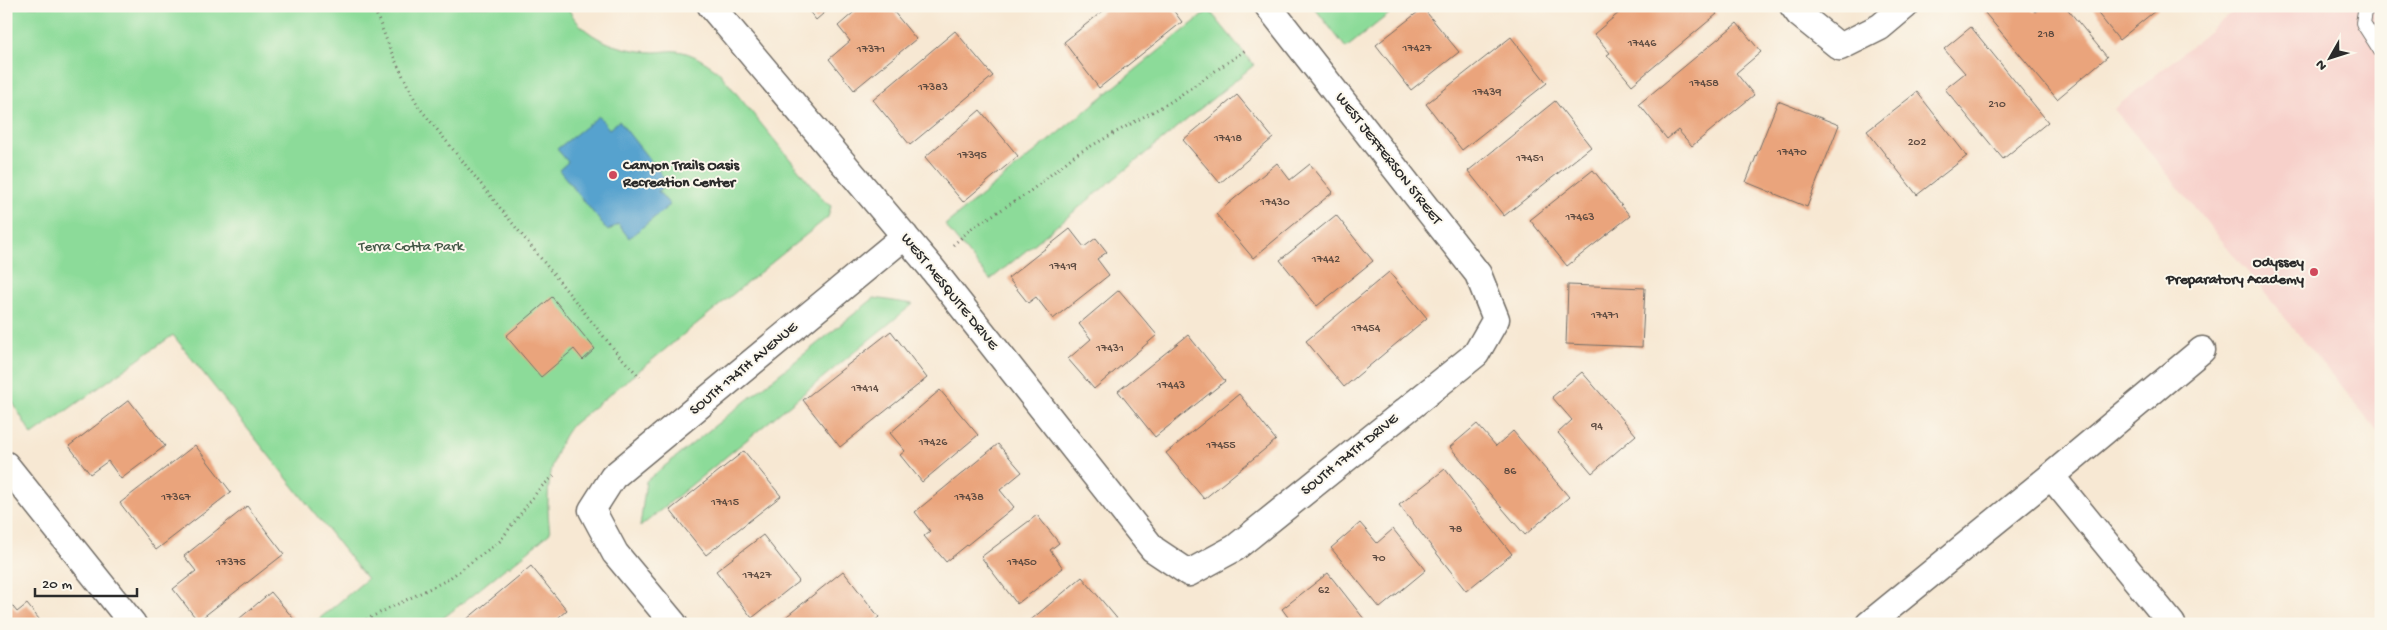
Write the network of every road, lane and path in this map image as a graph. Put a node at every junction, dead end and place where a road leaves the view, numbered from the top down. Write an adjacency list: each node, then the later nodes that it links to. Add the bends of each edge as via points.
1 (374, 6): 13 (path, via 393,56 418,106 617,353)
2 (711, 6): 9 (street, WEST MESQUITE DRIVE)
3 (1268, 6): 11 (street, WEST JEFFERSON STREET, via 1478,274)
4 (1793, 6): 5 (street, via 1840,46 1880,27)
5 (1906, 6)
6 (2366, 6): 8 (lane, via 2363,23)
7 (1247, 48): 10 (path, via 1172,100 1074,156 1028,193 972,228)
8 (2381, 51)
9 (905, 236): 17 (street, WEST MESQUITE DRIVE, via 1153,549); 20 (street, SOUTH 174TH AVENUE, via 612,478 592,510 615,553)
10 (952, 246)
11 (1496, 319): 17 (street, SOUTH 174TH DRIVE, via 1476,354 1235,548)
12 (2202, 350): 16 (street)
13 (640, 376)
14 (6, 465): 18 (street)
15 (555, 475): 19 (path, via 540,488 500,540 462,569 430,589)
16 (2051, 476): 21 (street); 22 (street)
17 (1189, 573)
18 (133, 624)
19 (357, 624)
20 (674, 624)
21 (1870, 624)
22 (2172, 624)

